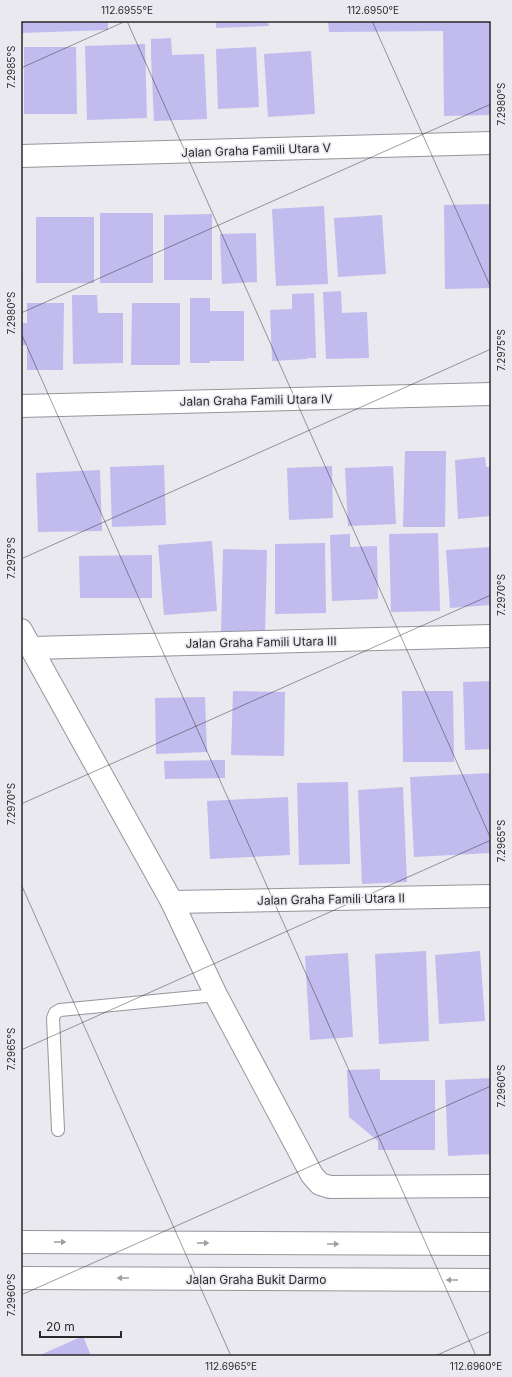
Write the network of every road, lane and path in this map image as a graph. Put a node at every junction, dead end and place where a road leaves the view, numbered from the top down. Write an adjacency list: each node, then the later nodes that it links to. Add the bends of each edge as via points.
1 (491, 143): 2 (street, Jalan Graha Famili Utara V)
2 (21, 156)
3 (491, 394): 4 (street, Jalan Graha Famili Utara IV)
4 (21, 406)
5 (491, 636): 6 (street, Jalan Graha Famili Utara III)
6 (26, 639): 8 (street)
7 (491, 896): 8 (street, Jalan Graha Famili Utara II)
8 (172, 902): 9 (street)
9 (216, 995): 10 (lane, via 60,1010 55,1013 53,1018); 11 (street, via 312,1175 320,1184 330,1187)
10 (58, 1130)
11 (491, 1186)
12 (21, 1238): 13 (street, one-way to 13)
13 (491, 1244)
14 (491, 1280): 15 (street, Jalan Graha Bukit Darmo, one-way to 15)
15 (27, 1282)

